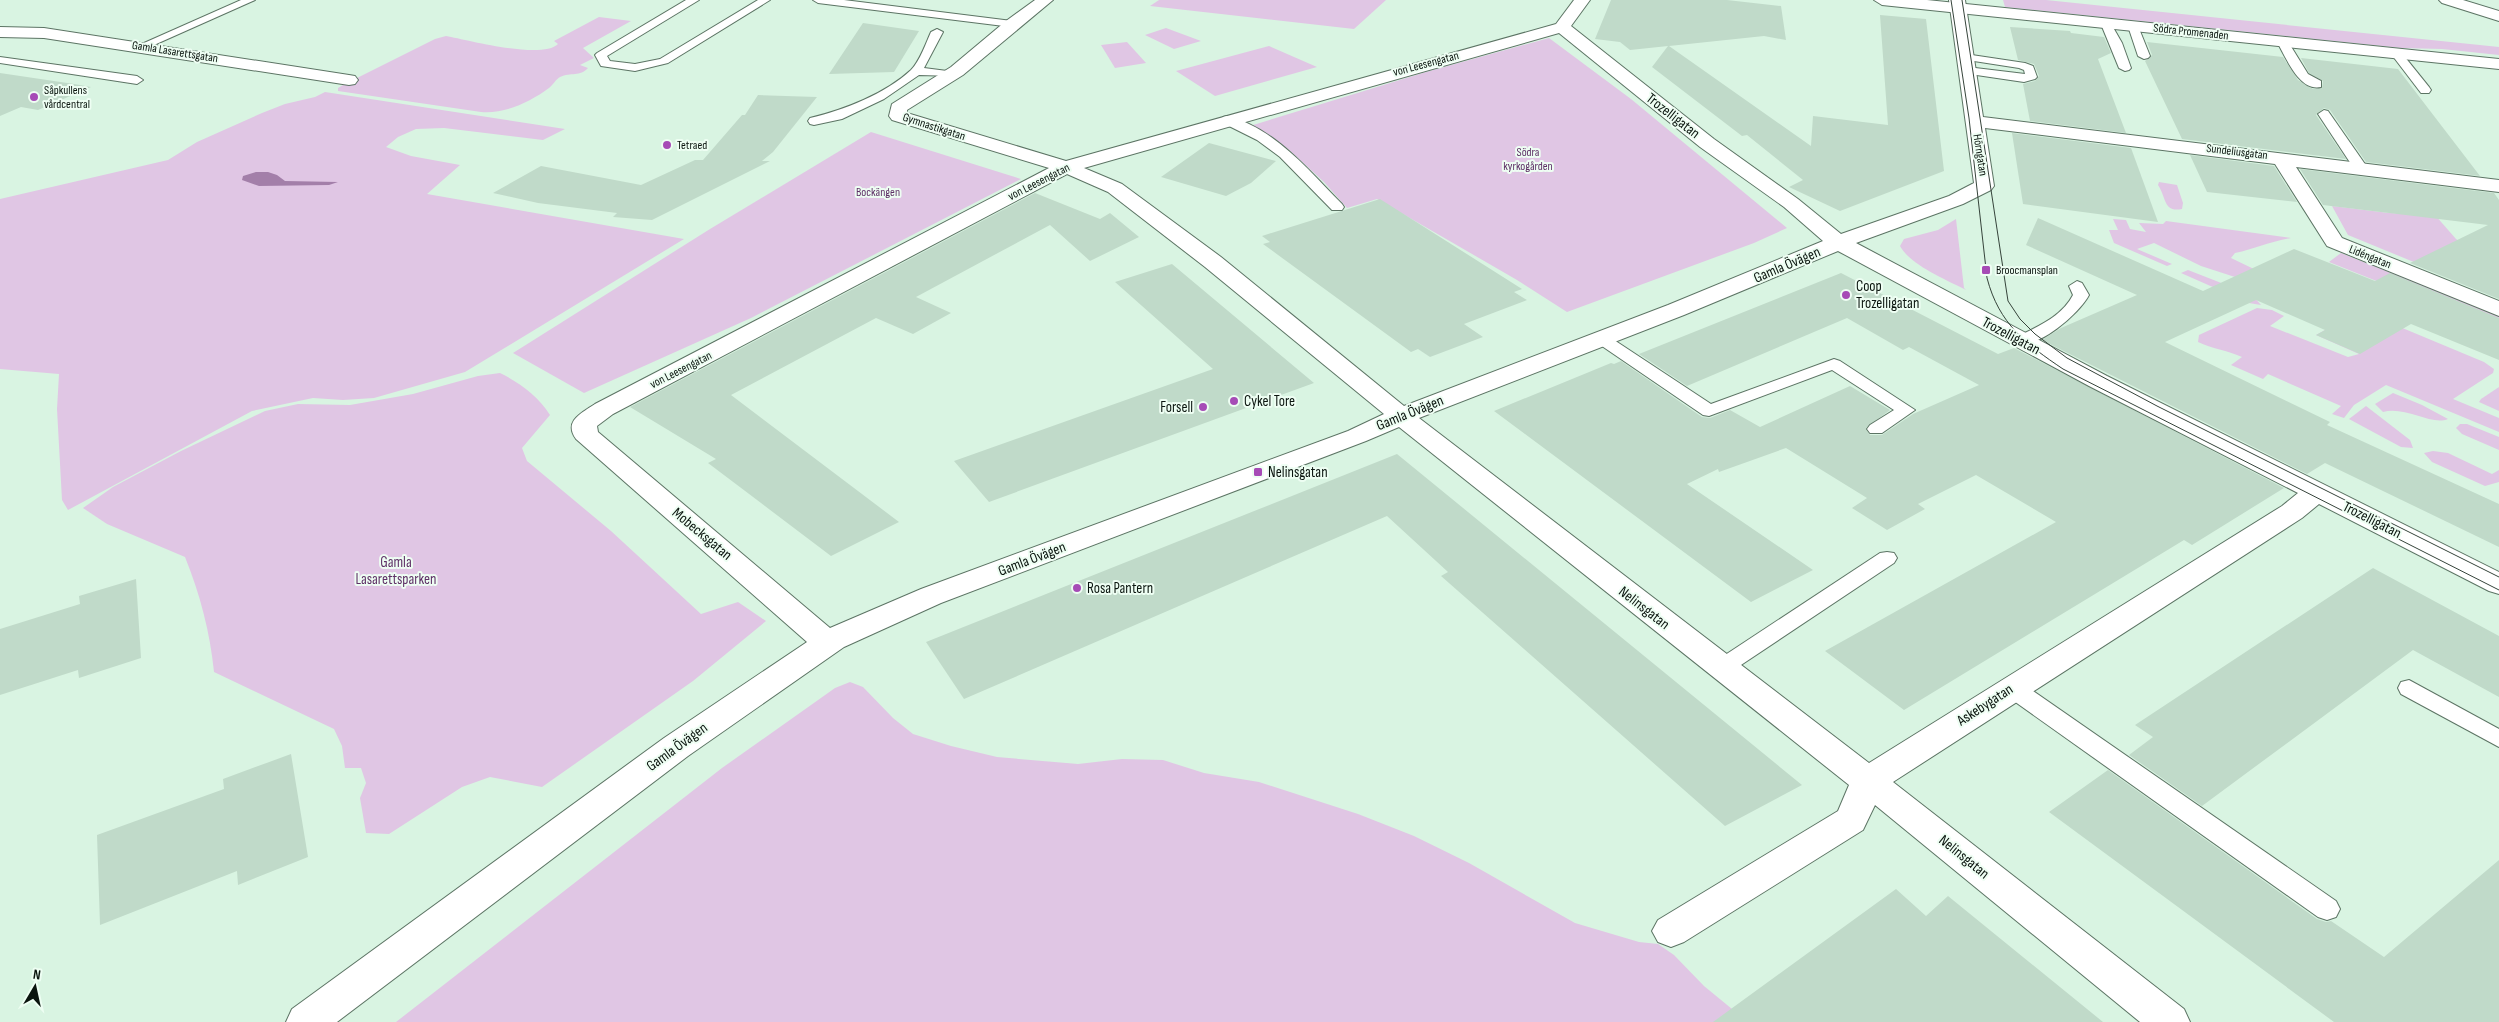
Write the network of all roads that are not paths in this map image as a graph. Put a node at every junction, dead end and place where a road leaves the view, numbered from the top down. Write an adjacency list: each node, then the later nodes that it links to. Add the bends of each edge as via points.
1 (250, 0): 18 (lane)
2 (694, 0): 3 (lane, via 601,55 605,64 646,68 664,61)
3 (765, 0)
4 (818, 0): 11 (lane)
5 (1045, 0): 11 (street, Gymnastikgatan)
6 (1582, 0): 14 (street)
7 (1882, 0): 9 (street, Södra Promenaden)
8 (2447, 0): 10 (street)
9 (1958, 4): 12 (street, Södra Promenaden); 33 (street, Hörngatan)
10 (2499, 16)
11 (1012, 24): 25 (street, Gymnastikgatan)
12 (2106, 24): 13 (street, Södra Promenaden); 23 (lane)
13 (2133, 26): 17 (street, Södra Promenaden); 20 (lane)
14 (1562, 27): 31 (street, von Leesengatan); 39 (street, Trozelligatan, via 1707,143)
15 (0, 32): 18 (street, Gamla Lasarettsgatan, via 44,33)
16 (937, 32): 24 (lane)
17 (2283, 42): 19 (street, Södra Promenaden); 28 (lane, via 2303,76)
18 (141, 47): 27 (street, Gamla Lasarettsgatan)
19 (2396, 53): 22 (street, Södra Promenaden); 29 (lane)
20 (2144, 56)
21 (0, 60): 26 (lane)
22 (2499, 64)
23 (2125, 68)
24 (917, 71): 25 (lane); 32 (lane, via 880,96 838,116)
25 (951, 74): 35 (street, Gymnastikgatan, via 898,108 898,116)
26 (137, 80)
27 (349, 80)
28 (2317, 84)
29 (2425, 90)
30 (2324, 114): 36 (lane)
31 (1227, 120): 35 (street, von Leesengatan); 38 (lane, via 1262,137 1285,154)
32 (814, 121)
33 (1974, 121): 34 (street, Sundeliusgatan); 39 (street, Hörngatan, via 1984,186 1956,200)
34 (2281, 158): 36 (street, Sundeliusgatan); 41 (street, Lidéngatan, via 2334,242)
35 (1066, 167): 44 (street, Nelinsgatan, via 1115,188 1213,262); 45 (street, von Leesengatan, via 604,409)
36 (2360, 167): 37 (street, Sundeliusgatan)
37 (2499, 186)
38 (1337, 207)
39 (1839, 242): 42 (street, Gamla Övägen); 43 (street, Trozelligatan)
40 (2077, 286): 43 (lane, via 2081,295 2078,304)
41 (2499, 309)
42 (1602, 339): 44 (street, Gamla Övägen); 46 (lane, via 1708,411 1834,364 1906,410)
43 (2021, 341): 47 (street, Trozelligatan)
44 (1401, 416): 50 (street, Gamla Övägen, via 1356,436 931,596); 51 (street, Nelinsgatan)
45 (584, 423): 50 (street, Mobecksgatan, via 585,434)
46 (1876, 429)
47 (2317, 492): 49 (street, Trozelligatan); 52 (street, Askebygatan, via 2292,512)
48 (1887, 558): 51 (lane)
49 (2499, 584)
50 (827, 642): 58 (street, Gamla Övägen, via 676,747)
51 (1721, 668): 55 (street, Nelinsgatan)
52 (2012, 688): 55 (street, Askebygatan); 56 (lane)
53 (2410, 688): 54 (lane)
54 (2499, 739)
55 (1868, 781): 57 (street, via 1851,820); 59 (street, Nelinsgatan)
56 (2327, 909)
57 (1671, 931)
58 (306, 1022)
59 (2170, 1022)

